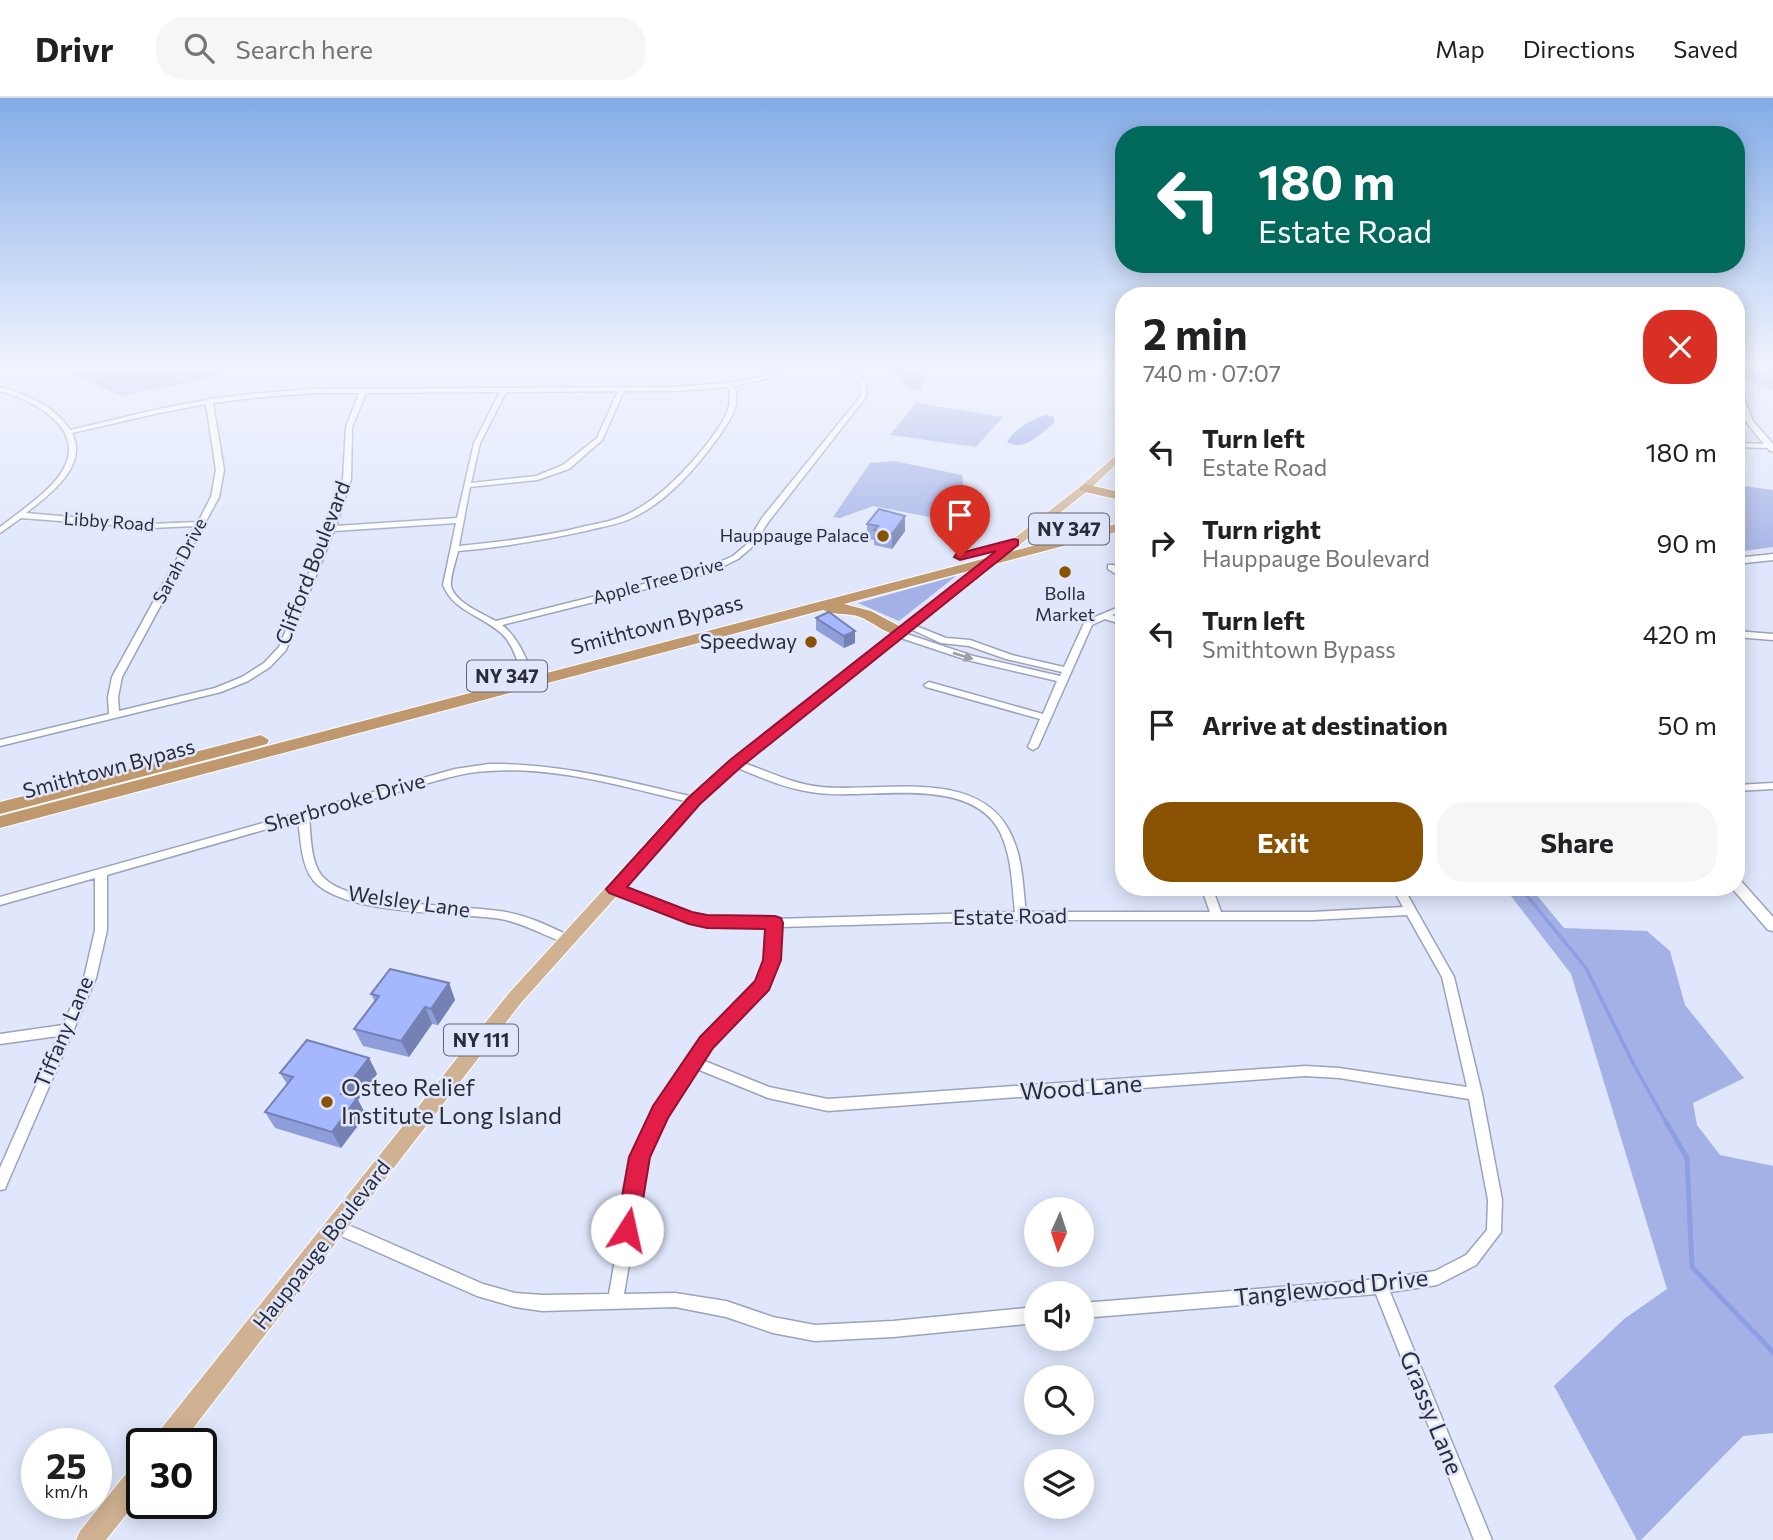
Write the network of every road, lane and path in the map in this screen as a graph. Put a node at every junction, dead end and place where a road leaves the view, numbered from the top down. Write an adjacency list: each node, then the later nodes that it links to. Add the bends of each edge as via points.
1 (68, 433): 15 (street, via 68,467)
2 (214, 433): 18 (street, Sarah Drive, via 220,470 215,497)
3 (349, 433): 20 (street, Clifford Boulevard, via 347,479)
4 (482, 433): 12 (street)
5 (603, 433): 12 (street, via 566,467 537,478)
6 (716, 433): 23 (street, via 706,450 638,513 565,535)
7 (834, 433): 32 (street, Apple Tree Drive, via 765,520 756,540 734,561)
8 (1759, 433): 10 (street)
9 (1745, 446): 10 (street)
10 (1771, 448)
11 (1115, 460): 13 (main road, Hauppauge Boulevard / NY 111)
12 (468, 485): 17 (street)
13 (1085, 488): 14 (highway); 22 (main road, Hauppauge Boulevard / NY 111)
14 (1115, 495)
15 (18, 515): 18 (street, Libby Road, via 151,526); 21 (street)
16 (1115, 516): 22 (highway, Smithtown Bypass / NY 347)
17 (460, 520): 20 (street); 23 (street)
18 (199, 524): 42 (street, Sarah Drive, via 117,677)
19 (1115, 528): 26 (highway, Smithtown Bypass / NY 347)
20 (331, 529): 42 (street, Clifford Boulevard, via 284,648 267,665 218,690)
21 (0, 531)
22 (1014, 543): 26 (main road, Hauppauge Boulevard / NY 111); 39 (highway, Smithtown Bypass / NY 347)
23 (455, 549): 32 (street, via 449,593)
24 (1773, 557): 25 (street)
25 (1745, 560)
26 (989, 561): 33 (highway, Smithtown Bypass / NY 347); 34 (main road, Hauppauge Boulevard / NY 111)
27 (1111, 567): 28 (street)
28 (1115, 570)
29 (1115, 611): 30 (street)
30 (1104, 615): 31 (street); 40 (street, via 1088,623)
31 (1115, 619)
32 (495, 624): 39 (street, via 514,645)
33 (750, 624): 34 (highway, via 850,608); 52 (highway, Smithtown Bypass / NY 347)
34 (902, 631): 37 (street); 38 (street, one-way to 38); 46 (main road, Hauppauge Boulevard / NY 111)
35 (1745, 635): 36 (street)
36 (1773, 637)
37 (995, 651): 38 (street); 40 (street)
38 (985, 662): 40 (street)
39 (526, 671): 50 (highway, Smithtown Bypass / NY 347)
40 (1065, 676): 43 (street)
41 (929, 685): 43 (street)
42 (114, 715): 44 (street, Clifford Boulevard)
43 (1046, 718): 45 (street)
44 (0, 743)
45 (1033, 747)
46 (735, 763): 49 (main road, Hauppauge Boulevard / NY 111); 60 (street, via 790,785 820,790 909,789 971,800 1000,822 1011,845)
47 (1773, 786): 48 (street)
48 (1745, 788)
49 (694, 800): 51 (street, Sherbrooke Drive, via 507,764 459,771); 54 (main road, Hauppauge Boulevard / NY 111)
50 (0, 808)
51 (303, 815): 53 (street, Sherbrooke Drive); 64 (street, Welsley Lane, via 312,865 321,881 340,893 500,915 528,921)
52 (0, 822)
53 (102, 873): 58 (street, Sherbrooke Drive); 65 (street, Tiffany Lane, via 101,930 90,978)
54 (615, 889): 62 (street, Estate Road, via 707,922); 64 (main road, Hauppauge Boulevard / NY 111)
55 (1745, 894): 63 (street)
56 (1209, 896): 61 (street)
57 (1402, 896): 59 (street, Tanglewood Drive)
58 (0, 901)
59 (1410, 911): 61 (street, Estate Road); 68 (street, Tanglewood Drive, via 1448,977)
60 (1021, 916): 61 (street, Estate Road); 62 (street, Estate Road)
61 (1217, 916)
62 (775, 923): 67 (street, via 772,960 763,985 727,1019)
63 (1773, 926)
64 (566, 939): 70 (main road, Hauppauge Boulevard / NY 111)
65 (67, 1030): 66 (street); 69 (street, Tiffany Lane)
66 (0, 1040)
67 (694, 1062): 68 (street, Wood Lane, via 768,1091 828,1105 1305,1071); 72 (street, via 640,1157)
68 (1475, 1094): 71 (street, Tanglewood Drive, via 1494,1200 1494,1232 1471,1260 1437,1278)
69 (0, 1184)
70 (337, 1227): 72 (street, via 482,1291 515,1300); 75 (main road, Hauppauge Boulevard / NY 111)
71 (1380, 1286): 73 (street, Tanglewood Drive); 78 (street, Grassy Lane)
72 (615, 1302): 74 (street, via 675,1300 815,1333)
73 (1094, 1310)
74 (1024, 1316)
75 (179, 1428)
76 (126, 1494): 77 (main road)
77 (89, 1540)
78 (1483, 1540)

